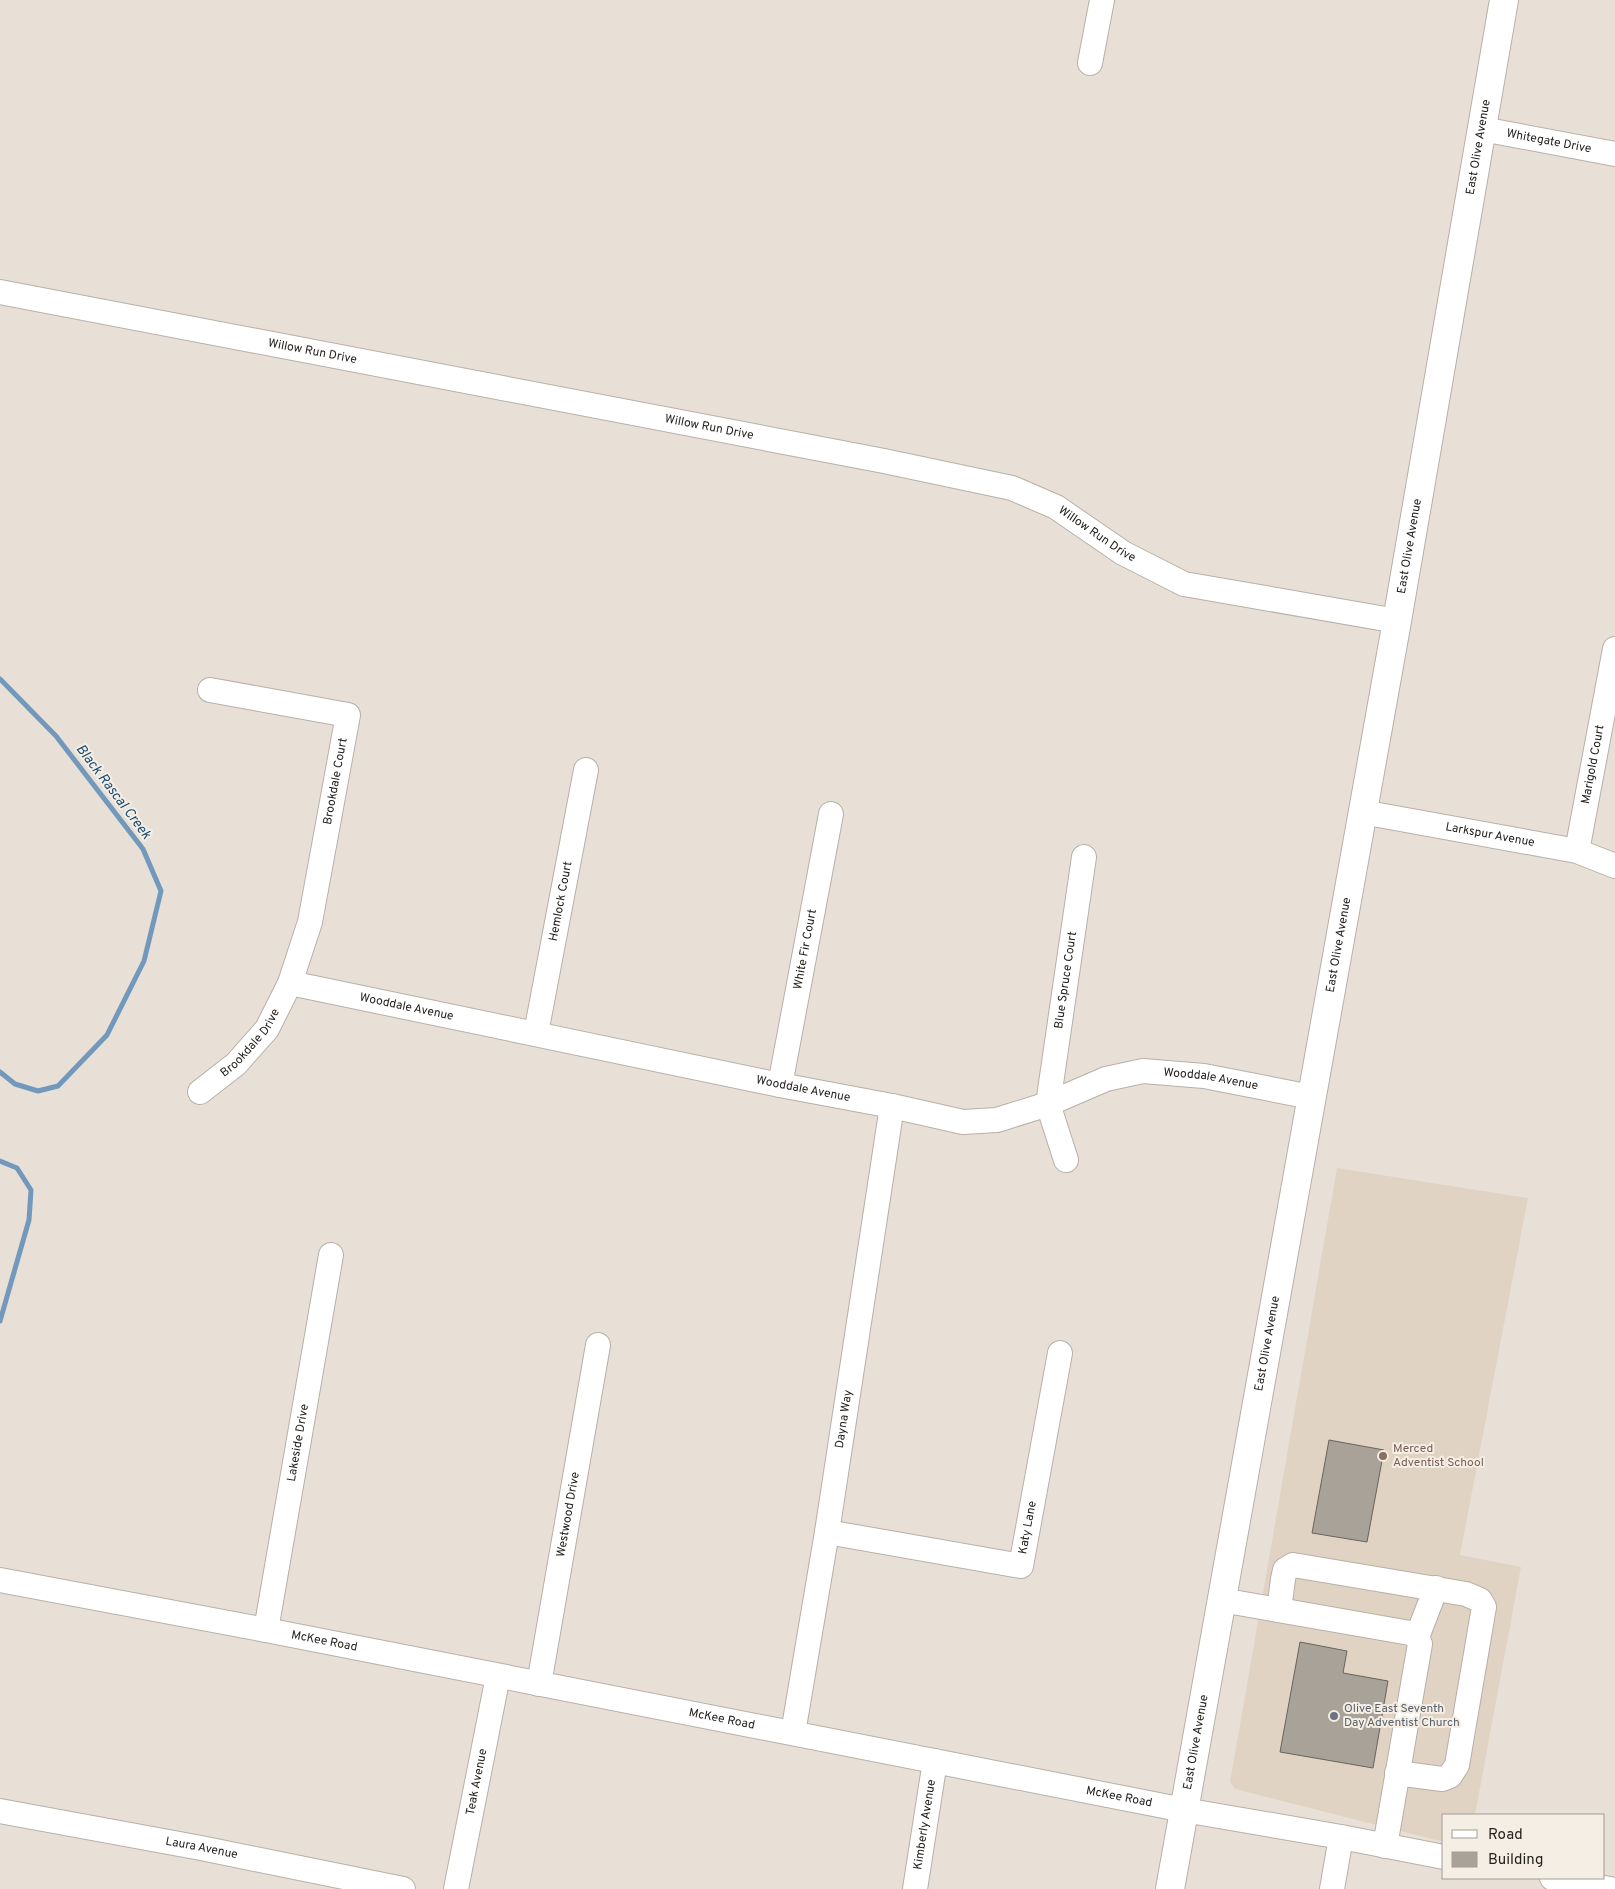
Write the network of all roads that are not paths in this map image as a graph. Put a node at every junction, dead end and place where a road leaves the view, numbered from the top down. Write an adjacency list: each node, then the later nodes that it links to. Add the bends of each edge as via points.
1 (1102, 0): 3 (street)
2 (1504, 0): 4 (main road, East Olive Avenue)
3 (1090, 63)
4 (1482, 129): 5 (street, Whitegate Drive); 7 (main road, East Olive Avenue)
5 (1615, 154)
6 (0, 292): 7 (street, Willow Run Drive, via 1012,488 1056,507 1123,553 1184,584)
7 (1397, 621): 11 (main road, East Olive Avenue)
8 (1615, 649): 13 (street, Marigold Court)
9 (210, 690): 16 (street, Brookdale Court, via 348,715 310,922)
10 (586, 770): 17 (street, Hemlock Court)
11 (1362, 812): 13 (street, Larkspur Avenue); 20 (main road, East Olive Avenue)
12 (831, 814): 18 (street, White Fir Court)
13 (1577, 851): 15 (street, Larkspur Avenue)
14 (1084, 858): 21 (street, Blue Spruce Court)
15 (1615, 866)
16 (290, 983): 17 (street, Wooddale Avenue); 19 (street, Brookdale Drive, via 267,1029 236,1064)
17 (536, 1033): 18 (street, Wooddale Avenue)
18 (780, 1085): 22 (street, Wooddale Avenue)
19 (200, 1092)
20 (1311, 1097): 21 (street, Wooddale Avenue, via 1204,1076 1143,1071 1106,1079); 30 (main road, East Olive Avenue)
21 (1048, 1104): 22 (street, Wooddale Avenue, via 997,1120 963,1122); 23 (street)
22 (892, 1106): 27 (street, Dayna Way)
23 (1066, 1160)
24 (331, 1254): 32 (street, Lakeside Drive)
25 (598, 1346): 35 (street, Westwood Drive)
26 (1060, 1353): 27 (street, Katy Lane, via 1021,1566)
27 (827, 1532): 36 (street, Dayna Way)
28 (0, 1580): 32 (street, McKee Road)
29 (1436, 1588): 31 (street, via 1292,1565 1285,1570); 33 (street); 38 (street, via 1466,1594 1480,1600 1484,1608 1457,1766 1450,1776 1442,1779)
30 (1221, 1600): 31 (street); 39 (main road, East Olive Avenue)
31 (1279, 1610): 33 (street)
32 (266, 1630): 34 (street, McKee Road)
33 (1417, 1637): 38 (street, via 1420,1644)
34 (498, 1676): 35 (street, McKee Road); 46 (street, Teak Avenue)
35 (539, 1684): 36 (street, McKee Road)
36 (794, 1734): 37 (street, McKee Road)
37 (935, 1761): 39 (street, McKee Road); 47 (street, Kimberly Avenue)
38 (1397, 1773): 42 (street)
39 (1184, 1810): 41 (street, McKee Road); 48 (main road, East Olive Avenue)
40 (0, 1811): 45 (street, Laura Avenue)
41 (1341, 1837): 42 (street, McKee Road); 49 (street)
42 (1385, 1846): 43 (street, McKee Road)
43 (1442, 1857)
44 (1557, 1879): 50 (street)
45 (403, 1889)
46 (456, 1889)
47 (915, 1889)
48 (1170, 1889)
49 (1332, 1889)
50 (1610, 1889)

